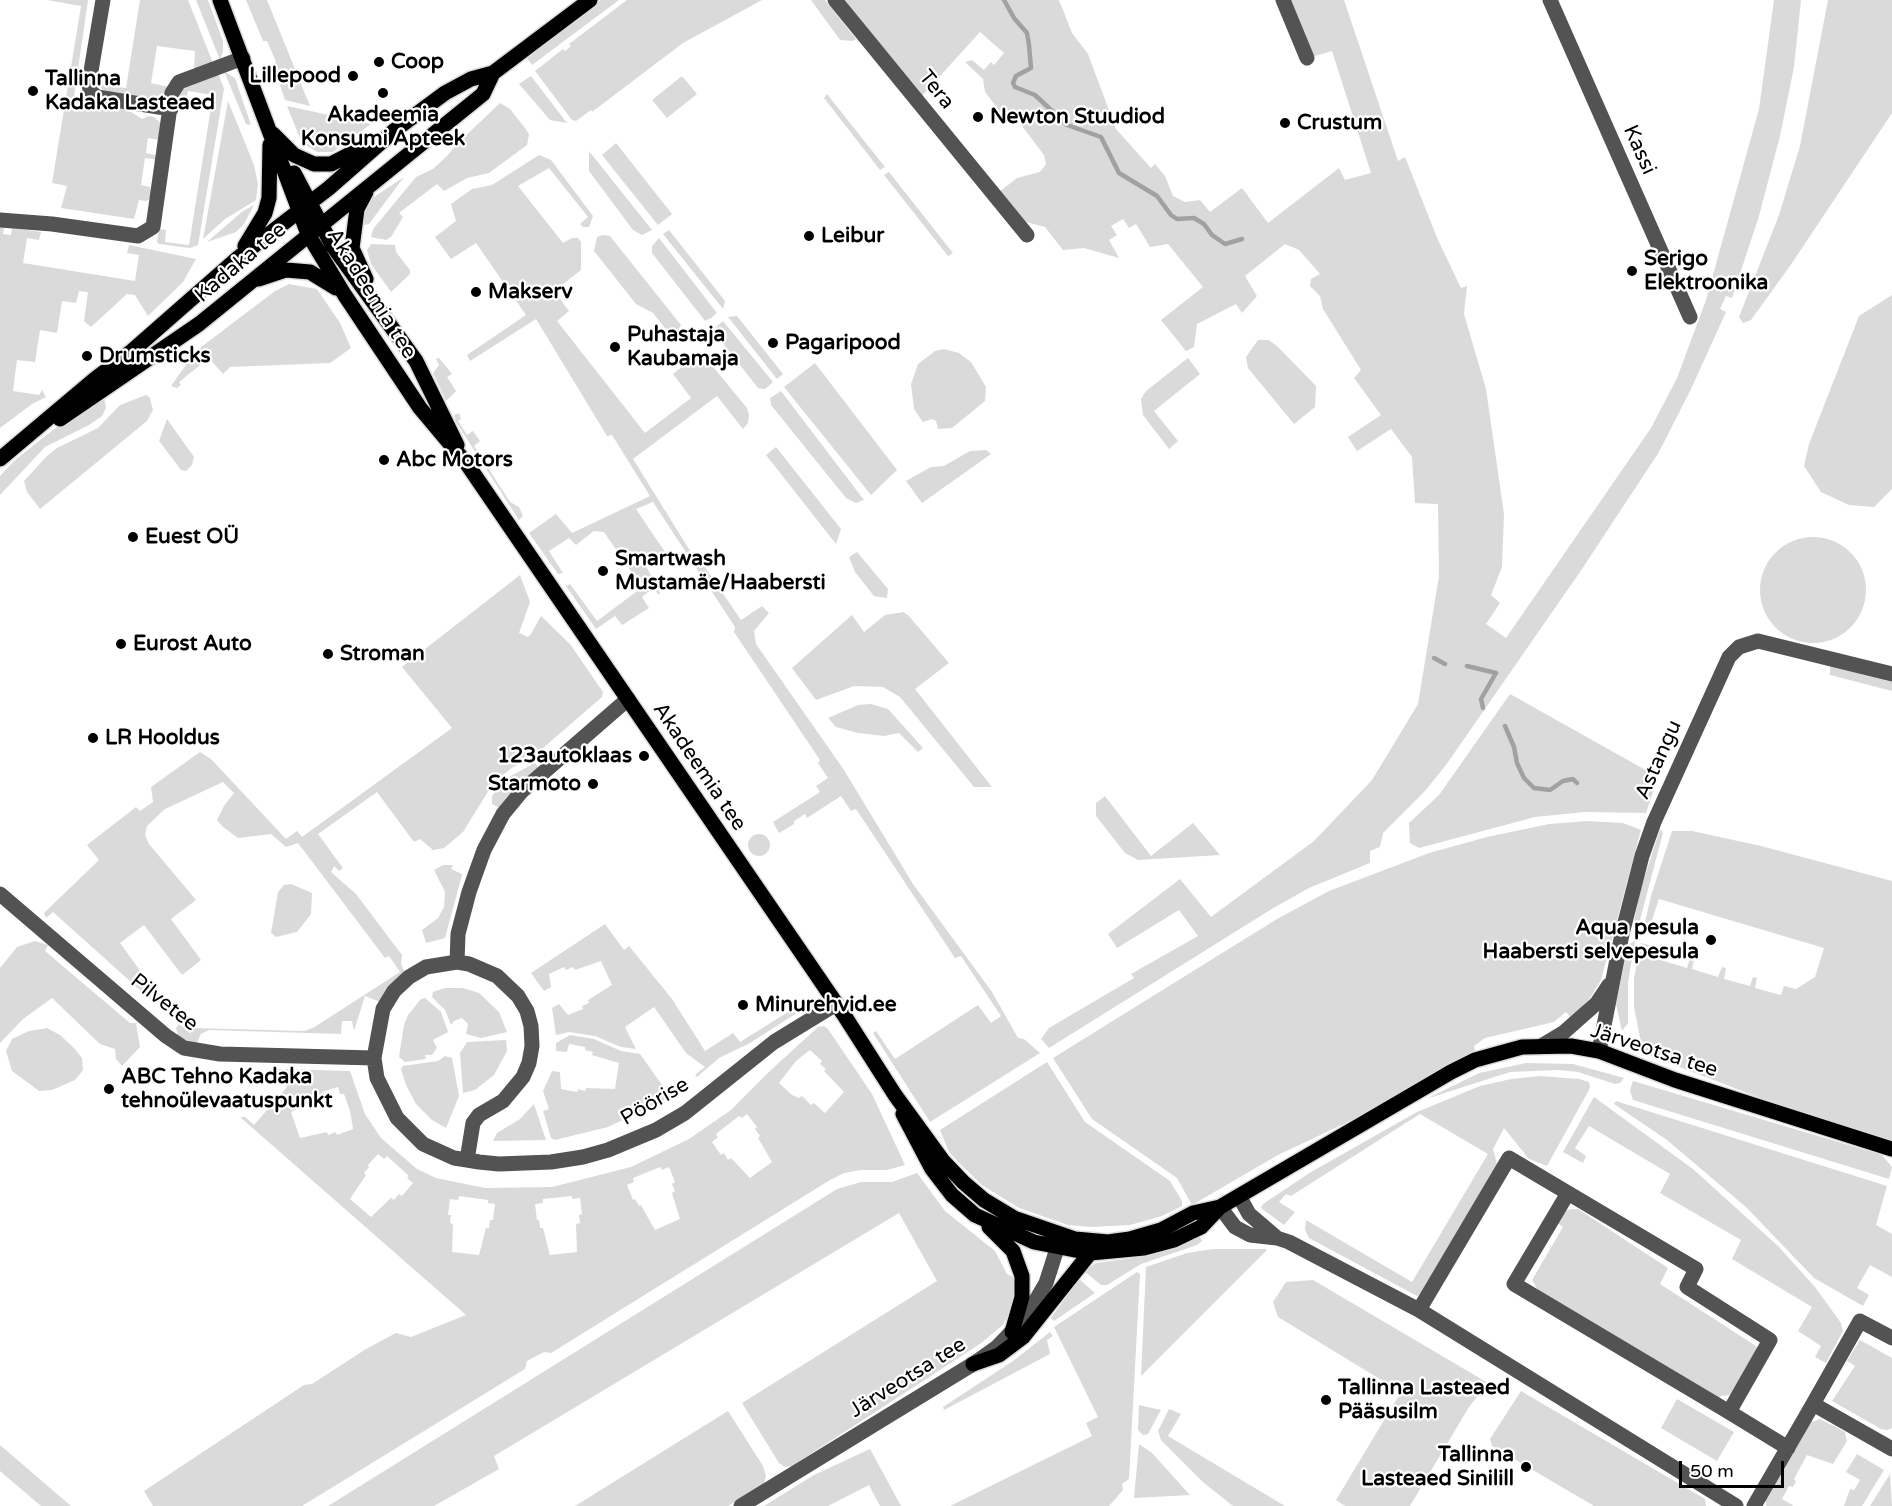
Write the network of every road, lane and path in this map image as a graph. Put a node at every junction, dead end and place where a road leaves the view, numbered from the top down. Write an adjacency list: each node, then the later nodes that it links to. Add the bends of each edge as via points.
1 (103, 0): 11 (street, via 90,91 98,96)
2 (220, 0): 7 (main road, Akadeemia tee)
3 (590, 0): 9 (main road, Kadaka tee)
4 (835, 0): 20 (street, Tera)
5 (1283, 0): 8 (street)
6 (1550, 0): 25 (street, Kassi)
7 (243, 58): 11 (street, via 179,82 172,93); 13 (main road, Akadeemia tee)
8 (1307, 58)
9 (494, 72): 10 (main road, Kadaka tee); 12 (main road, Kadaka tee, via 483,94)
10 (445, 93): 12 (main road, via 451,114); 14 (main road, Kadaka tee)
11 (171, 109): 17 (street, via 153,227 138,236)
12 (447, 124): 15 (main road, Kadaka tee)
13 (269, 130): 14 (main road, via 304,162 331,164); 16 (main road, Akadeemia tee); 21 (main road, via 269,198 265,213)
14 (395, 130): 16 (main road, Kadaka tee)
15 (367, 189): 18 (main road, Kadaka tee); 24 (main road, via 357,209 352,248)
16 (305, 208): 18 (main road, Akadeemia tee); 19 (main road, Akadeemia tee); 21 (main road, Kadaka tee)
17 (0, 220)
18 (321, 225): 19 (main road, Kadaka tee); 24 (main road, Akadeemia tee)
19 (308, 234): 22 (main road, Kadaka tee); 23 (main road, Akadeemia tee)
20 (1027, 235)
21 (238, 258): 26 (main road, Kadaka tee)
22 (249, 282): 23 (main road, via 286,270 310,272); 28 (main road, Kadaka tee, via 199,324 59,420)
23 (344, 294): 27 (main road, Akadeemia tee, via 420,408)
24 (370, 297): 27 (main road, Akadeemia tee, via 416,361)
25 (1690, 317)
26 (0, 459)
27 (467, 464): 30 (main road, Akadeemia tee)
28 (0, 469)
29 (1892, 674): 33 (street, Astangu, via 1758,641 1739,647 1729,657 1650,833 1632,890)
30 (628, 699): 32 (street, via 522,791 502,814 469,892 458,934); 34 (main road, Akadeemia tee)
31 (0, 894): 37 (street, Pilvetee, via 184,1048 220,1054)
32 (457, 962): 37 (street, Pöörise, via 426,967 394,991 383,1009); 40 (street, Pöörise, via 497,976 518,996 527,1011 532,1046 529,1063 514,1091 472,1124)
33 (1613, 981): 35 (street, via 1597,1003); 36 (street, Astangu)
34 (836, 1004): 38 (main road, Akadeemia tee); 40 (street, Pöörise, via 774,1042 685,1113 637,1139 608,1150 551,1162 499,1164)
35 (1543, 1045): 36 (main road, Järveotsa tee); 42 (main road, Järveotsa tee, via 1498,1052 1451,1072)
36 (1599, 1051): 39 (main road, Järveotsa tee, via 1675,1080)
37 (374, 1058): 40 (street, Pöörise, via 385,1099 407,1130 442,1154)
38 (895, 1095): 44 (main road, Akadeemia tee, via 932,1169 952,1195); 46 (main road, Akadeemia tee, via 963,1182 984,1200)
39 (1892, 1149)
40 (467, 1160)
41 (1568, 1193): 48 (street, via 1509,1158); 53 (street, via 1696,1269 1686,1287 1770,1340); 53 (street, via 1514,1284)
42 (1239, 1196): 43 (main road, Järveotsa tee); 45 (street, via 1249,1214)
43 (1220, 1207): 45 (street, via 1235,1227 1250,1235); 46 (main road, Järveotsa tee, via 1192,1213 1161,1230 1130,1239); 47 (main road, Järveotsa tee, via 1201,1227 1174,1240 1144,1248)
44 (975, 1215): 46 (main road, Akadeemia tee, via 1018,1235); 49 (main road, via 1013,1251 1019,1268 1022,1297)
45 (1277, 1238): 48 (street)
46 (1059, 1242): 47 (main road, Järveotsa tee); 49 (street, Järveotsa tee, via 1046,1283)
47 (1090, 1253): 51 (main road, via 1023,1337 999,1354)
48 (1419, 1310): 57 (street)
49 (1012, 1332): 51 (street, Järveotsa tee)
50 (1892, 1338): 52 (street, via 1860,1321)
51 (973, 1364): 56 (street, Järveotsa tee)
52 (1813, 1404): 54 (street); 55 (street)
53 (1729, 1412): 54 (street)
54 (1788, 1448): 58 (street)
55 (1892, 1449)
56 (741, 1506)
57 (1736, 1506)
58 (1754, 1506)

